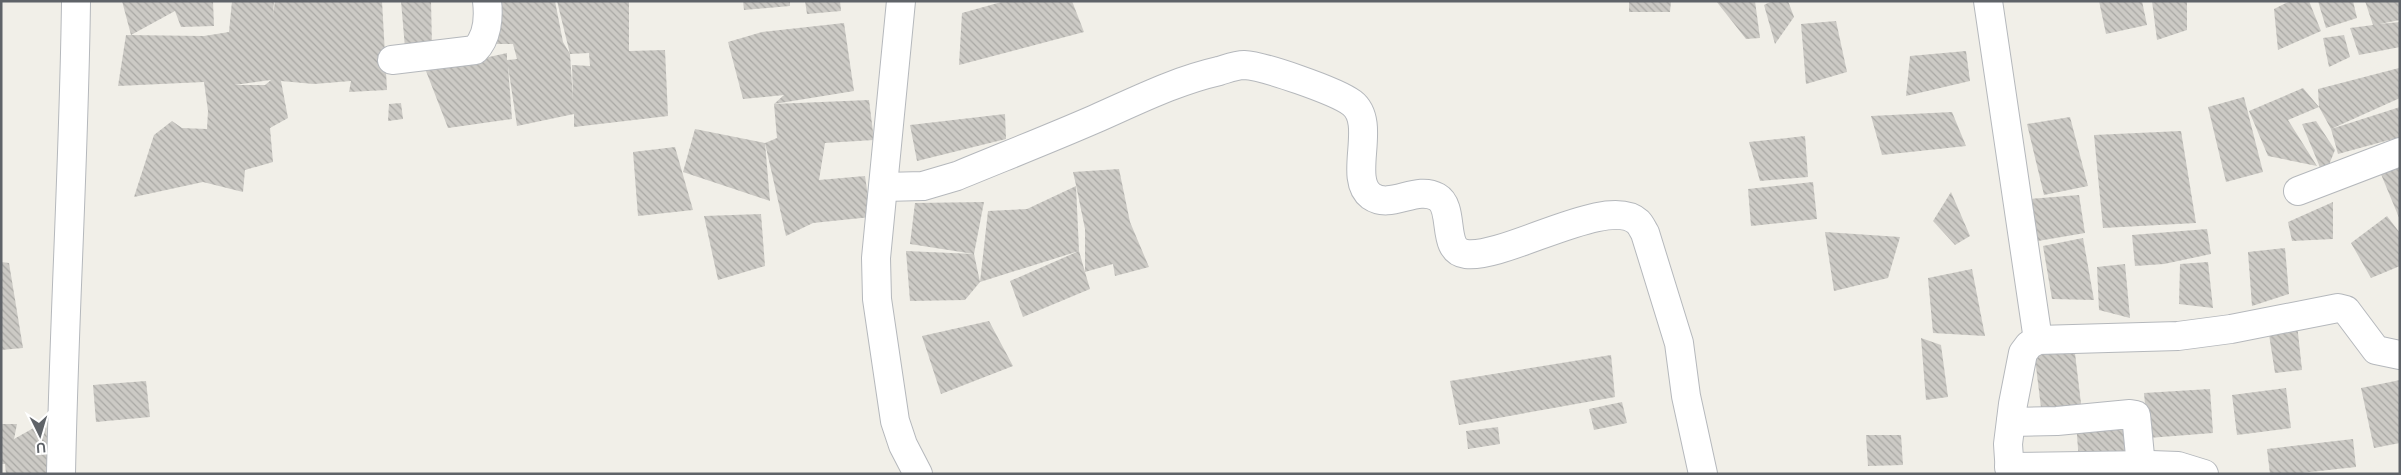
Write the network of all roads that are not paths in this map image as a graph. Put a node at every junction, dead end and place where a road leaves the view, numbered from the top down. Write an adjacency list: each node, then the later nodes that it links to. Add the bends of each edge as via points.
1 (76, 1): 14 (street, via 74,147)
2 (487, 1): 5 (street, via 483,42 475,50)
3 (901, 1): 7 (street)
4 (1988, 1): 9 (street)
5 (392, 60)
6 (2400, 152): 8 (street)
7 (884, 187): 15 (street, via 876,258 877,299 895,421); 16 (street, via 923,186 957,176 1188,78 1243,65 1338,94 1355,105 1362,117 1362,176 1370,196 1381,200 1429,193 1439,198 1444,203 1452,242 1464,254 1499,248 1604,214 1624,216 1638,222 1645,233 1679,343 1686,396)
8 (2298, 191)
9 (2038, 340): 10 (street, via 2178,336 2338,308 2346,310 2376,350); 11 (street, via 2023,353)
10 (2400, 355)
11 (2011, 422): 12 (street, via 2136,415); 13 (street)
12 (2141, 466): 13 (street); 17 (street, via 2178,466)
13 (2009, 471)
14 (61, 474)
15 (918, 474)
16 (1703, 474)
17 (2204, 474)

